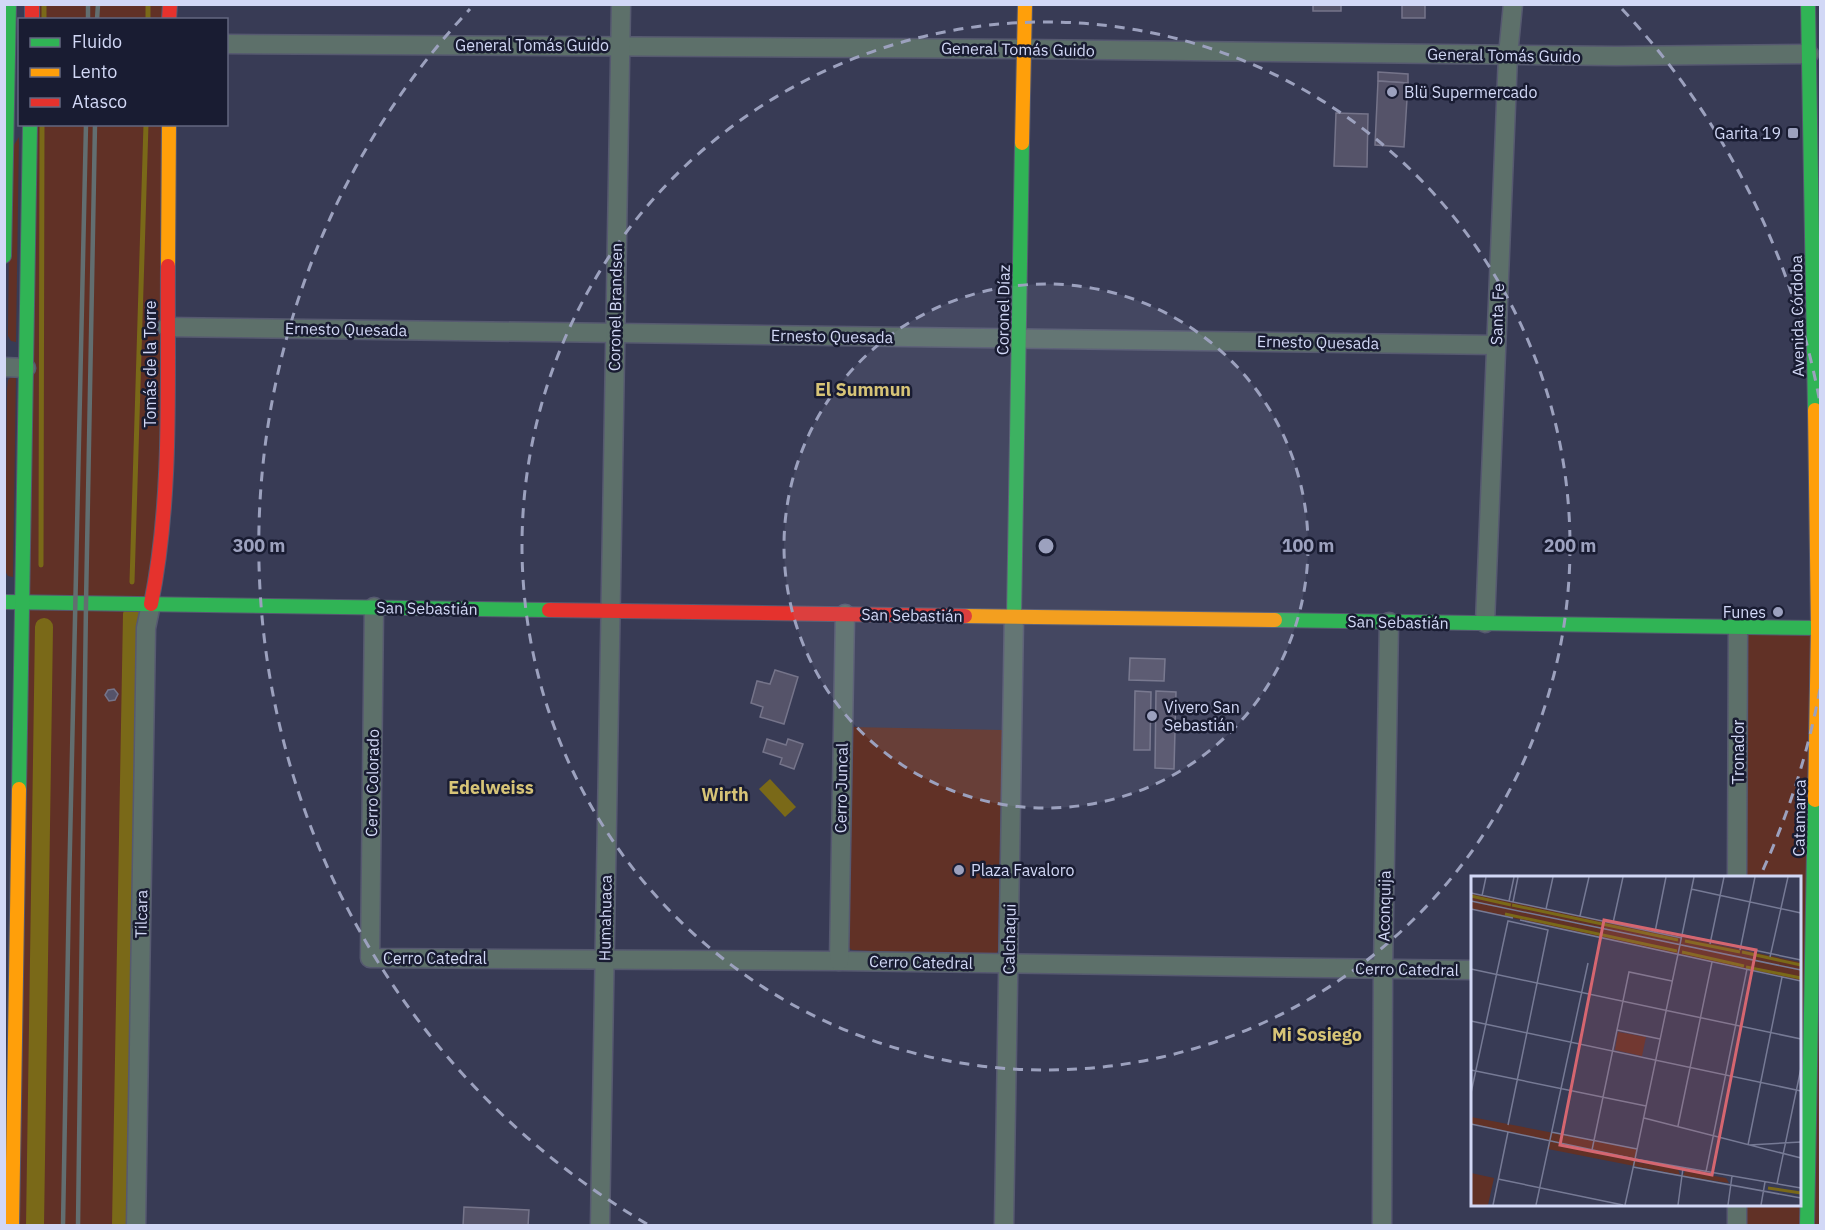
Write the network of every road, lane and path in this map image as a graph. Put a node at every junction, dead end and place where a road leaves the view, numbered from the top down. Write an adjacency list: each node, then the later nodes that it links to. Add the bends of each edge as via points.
1 (9, 4): 13 (main road)
2 (621, 4): 7 (street, Coronel Brandsen)
3 (1024, 4): 8 (main road, Coronel Díaz)
4 (1513, 4): 10 (street, Santa Fe)
5 (1808, 4): 9 (main road, Avenida Córdoba)
6 (228, 44): 7 (street, General Tomás Guido)
7 (620, 46): 8 (street, General Tomás Guido); 17 (street, Coronel Brandsen)
8 (1024, 49): 10 (street, General Tomás Guido); 18 (main road, Coronel Díaz)
9 (1809, 54): 10 (street, General Tomás Guido); 14 (main road, Avenida Córdoba)
10 (1508, 55): 19 (street, Santa Fe)
11 (30, 126): 13 (street); 21 (main road)
12 (169, 126): 16 (main road, Tomás de la Torre)
13 (6, 127): 15 (main road)
14 (1816, 237): 32 (main road, Avenida Córdoba)
15 (4, 256)
16 (167, 327): 17 (street, Ernesto Quesada); 24 (main road, Tomás de la Torre, via 166,471 158,570)
17 (615, 333): 18 (street, Ernesto Quesada); 26 (street, Coronel Brandsen)
18 (1019, 338): 19 (street, Ernesto Quesada); 28 (main road, Coronel Díaz)
19 (1496, 345): 30 (street, Santa Fe)
20 (4, 367): 21 (street)
21 (26, 368): 23 (main road)
22 (4, 602): 23 (main road, San Sebastián)
23 (23, 602): 24 (main road, San Sebastián); 33 (main road)
24 (151, 604): 25 (main road, San Sebastián); 45 (street, Tilcara, via 146,628)
25 (374, 608): 26 (main road, San Sebastián); 35 (street, Cerro Colorado)
26 (610, 610): 27 (main road, San Sebastián); 36 (street, Humahuaca)
27 (845, 614): 28 (main road, San Sebastián); 37 (street, Cerro Juncal)
28 (1014, 616): 29 (main road, San Sebastián); 38 (street, Calchaqui)
29 (1389, 622): 30 (main road, San Sebastián); 39 (street, Aconquija)
30 (1485, 623): 31 (main road, San Sebastián)
31 (1738, 627): 32 (main road, San Sebastián); 34 (street, Tronador)
32 (1819, 628): 41 (main road, Catamarca)
33 (12, 816): 42 (main road)
34 (1737, 876)
35 (370, 958): 36 (street, Cerro Catedral)
36 (604, 959): 37 (street, Cerro Catedral); 46 (street, Humahuaca)
37 (839, 961): 38 (street, Cerro Catedral)
38 (1009, 963): 39 (street, Cerro Catedral); 47 (street, Calchaqui)
39 (1383, 969): 40 (street, Cerro Catedral); 48 (street, Aconquija)
40 (1471, 970)
41 (1806, 975): 50 (main road, Catamarca)
42 (9, 1156): 44 (main road)
43 (1737, 1206): 49 (street)
44 (12, 1226)
45 (136, 1226)
46 (600, 1226)
47 (1004, 1226)
48 (1382, 1226)
49 (1737, 1226)
50 (1807, 1226)

